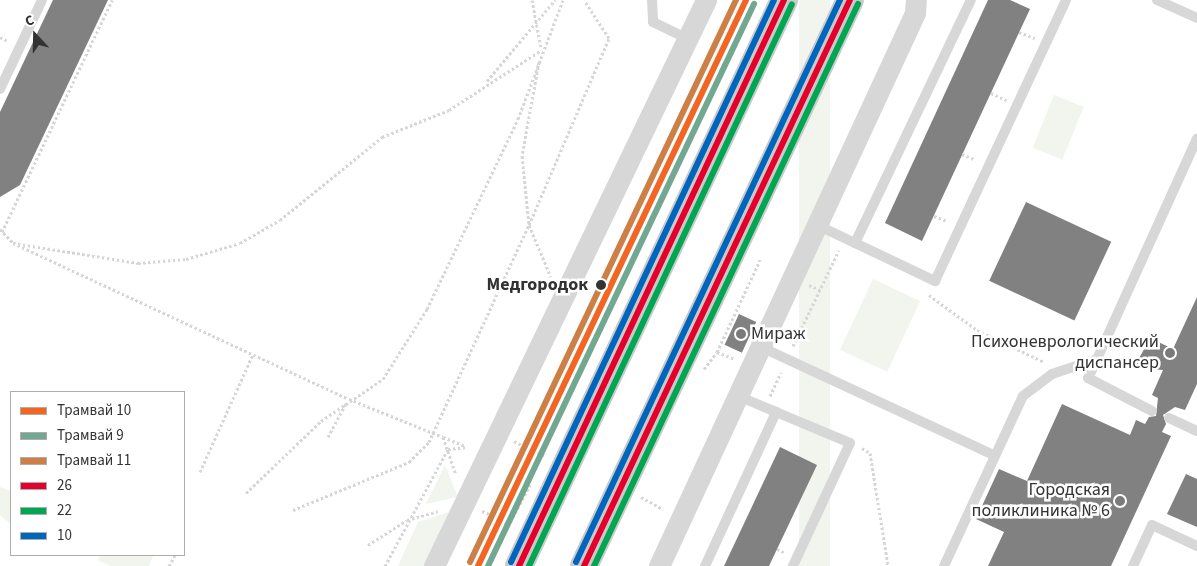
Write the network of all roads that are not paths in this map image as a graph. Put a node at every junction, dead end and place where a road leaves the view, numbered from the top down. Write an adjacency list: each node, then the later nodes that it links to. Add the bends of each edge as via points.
1 (42, 0): 12 (lane)
2 (652, 0): 11 (lane, via 653,22)
3 (784, 0): 26 (main road)
4 (850, 0): 27 (main road)
5 (916, 0): 14 (street, via 915,12)
6 (971, 0): 15 (lane)
7 (1066, 0): 15 (lane, via 935,281)
8 (1157, 0): 10 (lane)
9 (706, 1): 11 (street)
10 (1197, 18)
11 (688, 39): 25 (street)
12 (0, 88)
13 (1197, 139): 17 (lane)
14 (818, 225): 15 (lane); 16 (street)
15 (855, 243)
16 (761, 346): 18 (street); 23 (lane)
17 (1097, 359): 19 (lane, via 1088,378); 23 (lane, via 1060,370 1036,383 1023,396)
18 (738, 396): 20 (lane); 28 (street)
19 (1152, 410)
20 (776, 412): 29 (lane); 30 (lane, via 850,443)
21 (1169, 418): 22 (lane)
22 (1197, 432)
23 (994, 455): 31 (lane)
24 (1197, 546): 32 (lane, via 1152,525)
25 (434, 566)
26 (518, 566)
27 (584, 566)
28 (659, 566)
29 (705, 566)
30 (793, 566)
31 (944, 566)
32 (1133, 566)

